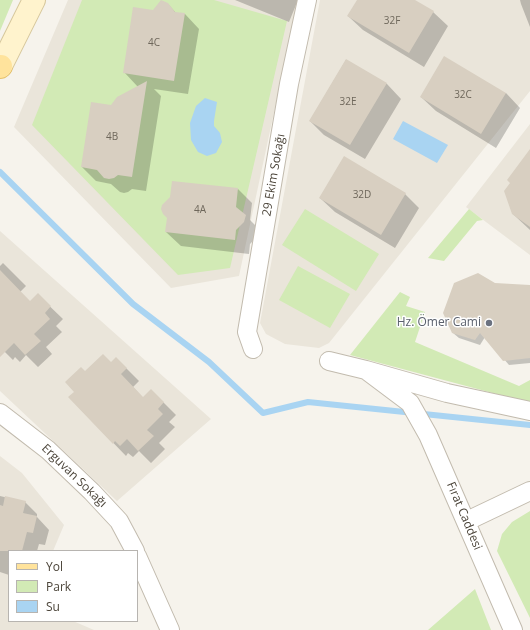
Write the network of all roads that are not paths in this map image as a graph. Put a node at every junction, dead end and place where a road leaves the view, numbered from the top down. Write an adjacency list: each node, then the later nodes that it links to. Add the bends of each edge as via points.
1 (34, 0): 3 (main road)
2 (307, 0): 4 (street, 29 Ekim Sokağı, via 289,84 247,332)
3 (0, 67)
4 (253, 349)
5 (329, 361): 6 (street)
6 (366, 370): 7 (street); 10 (street, Fırat Caddesi, via 410,404 424,427)
7 (530, 411)
8 (0, 413): 11 (street, Erguvan Sokağı, via 48,450 92,492 119,521)
9 (530, 491): 10 (street)
10 (466, 521): 14 (street, Fırat Caddesi)
11 (134, 550)
12 (138, 558): 13 (street)
13 (170, 630)
14 (513, 630)

